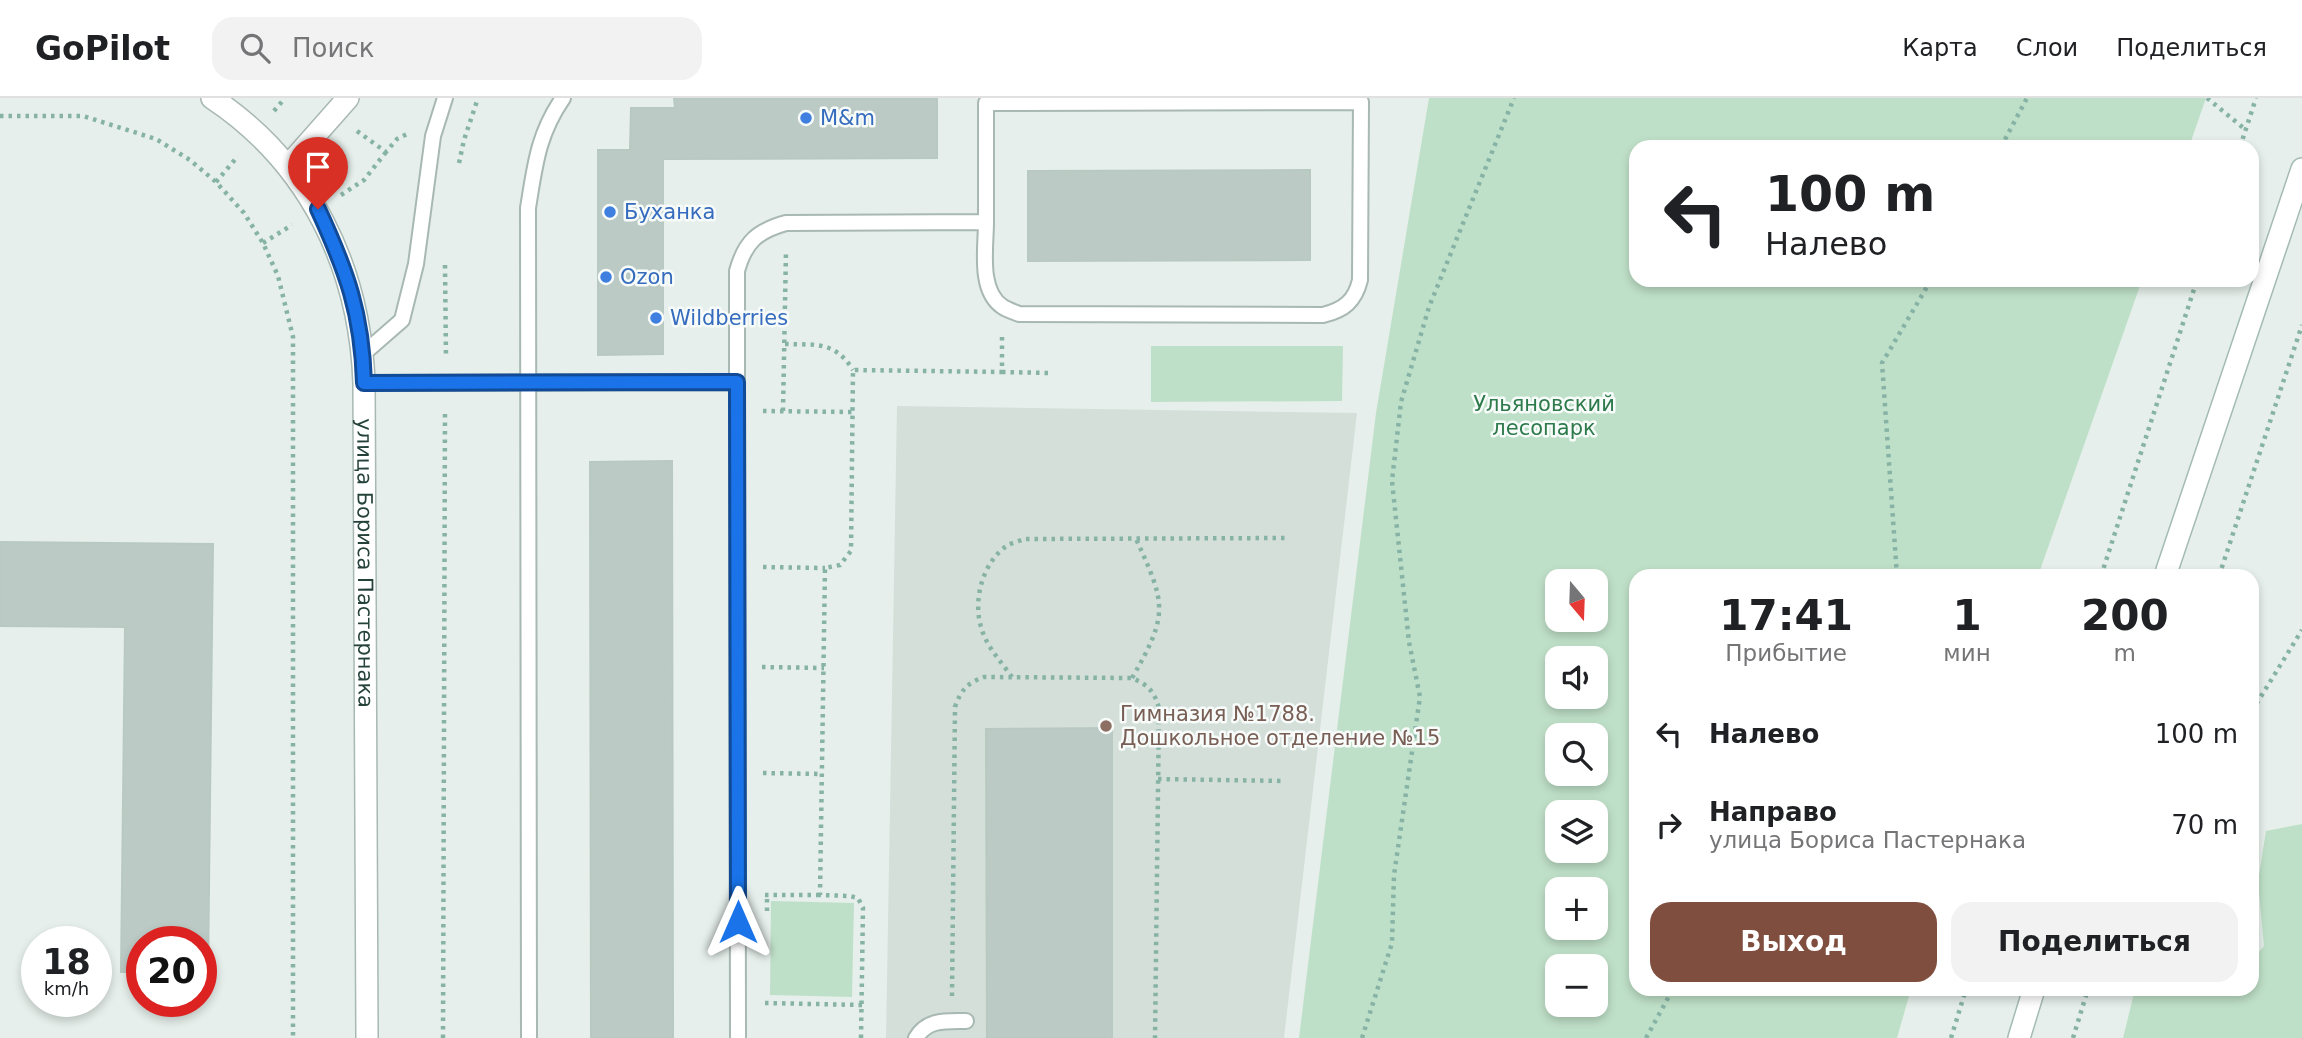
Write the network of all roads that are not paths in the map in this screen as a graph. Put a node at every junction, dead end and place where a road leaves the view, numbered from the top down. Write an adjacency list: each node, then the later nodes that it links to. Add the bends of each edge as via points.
1 (212, 98): 6 (street, улица Бориса Пастернака, via 257,133)
2 (445, 98): 9 (lane, via 433,136 416,264 402,320)
3 (563, 98): 12 (lane, via 537,152 528,208)
4 (986, 100): 8 (lane); 8 (lane, via 1360,102 1360,280 1346,306 1322,315 1019,314 1003,307 989,288)
5 (341, 106): 6 (street)
6 (288, 166): 9 (street, улица Бориса Пастернака, via 318,209 342,260 359,320)
7 (2302, 169): 13 (street)
8 (986, 222): 10 (lane, via 786,223 757,235 737,271)
9 (363, 354): 11 (street, улица Бориса Пастернака)
10 (737, 382): 12 (lane); 18 (lane)
11 (364, 383): 12 (lane); 16 (street, улица Бориса Пастернака)
12 (528, 383): 17 (lane)
13 (2167, 569)
14 (2032, 996): 20 (street)
15 (959, 1021): 19 (lane, via 928,1025)
16 (367, 1038)
17 (529, 1038)
18 (738, 1038)
19 (916, 1038)
20 (2019, 1038)

